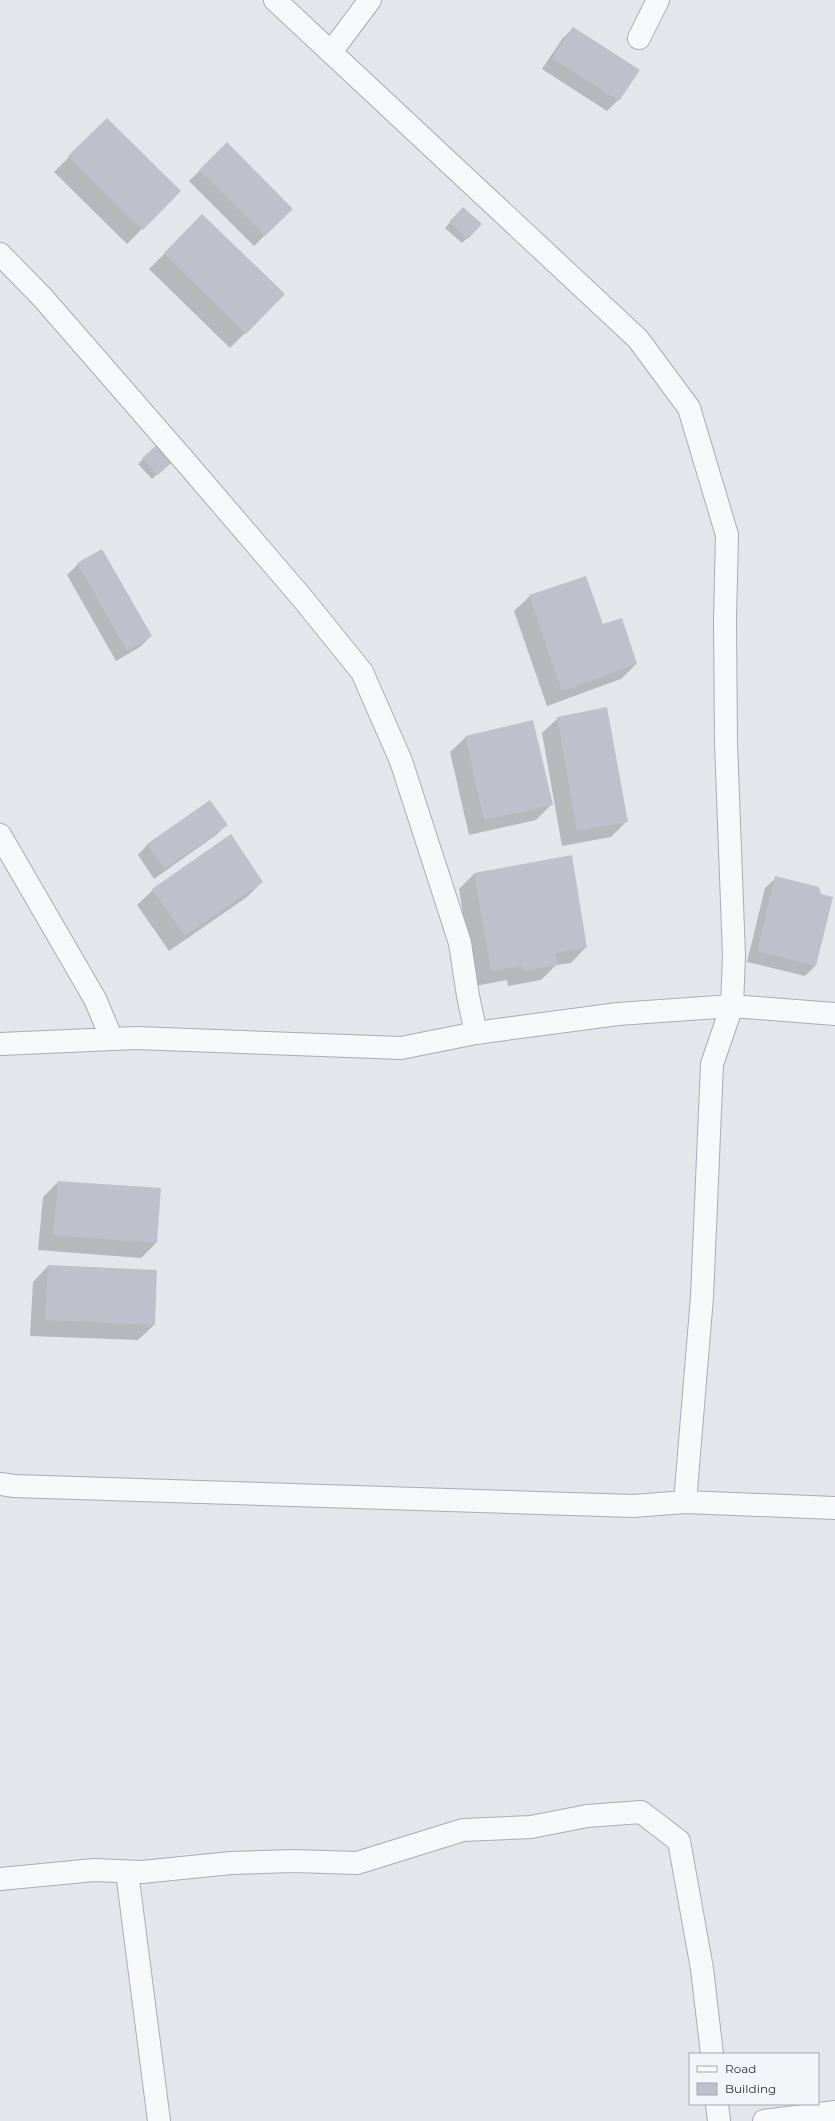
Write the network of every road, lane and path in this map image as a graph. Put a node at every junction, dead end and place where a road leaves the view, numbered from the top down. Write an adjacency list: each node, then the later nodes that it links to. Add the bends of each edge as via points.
1 (274, 0): 5 (street)
2 (370, 0): 5 (street)
3 (658, 0): 4 (street)
4 (639, 38)
5 (331, 52): 8 (street, via 638,339 689,408 727,534 726,743 734,956)
6 (0, 254): 10 (street, via 43,298 190,467 362,672 401,761 460,943)
7 (0, 835): 11 (street, via 96,999)
8 (732, 1006): 9 (street); 10 (street, via 618,1014); 14 (street, via 712,1064 702,1297)
9 (835, 1014)
10 (476, 1033): 11 (street, via 401,1048)
11 (111, 1038): 12 (street)
12 (0, 1044)
13 (0, 1484): 14 (street, via 437,1501 633,1506)
14 (685, 1502): 15 (street)
15 (835, 1508)
16 (127, 1872): 17 (street, via 94,1870); 18 (street, via 231,1863 357,1863 463,1830 531,1827 587,1816 641,1812 679,1841 702,1969); 21 (street)
17 (0, 1879)
18 (712, 2053)
19 (717, 2105): 22 (street)
20 (835, 2112): 23 (street)
21 (159, 2121)
22 (719, 2121)
23 (764, 2121)

